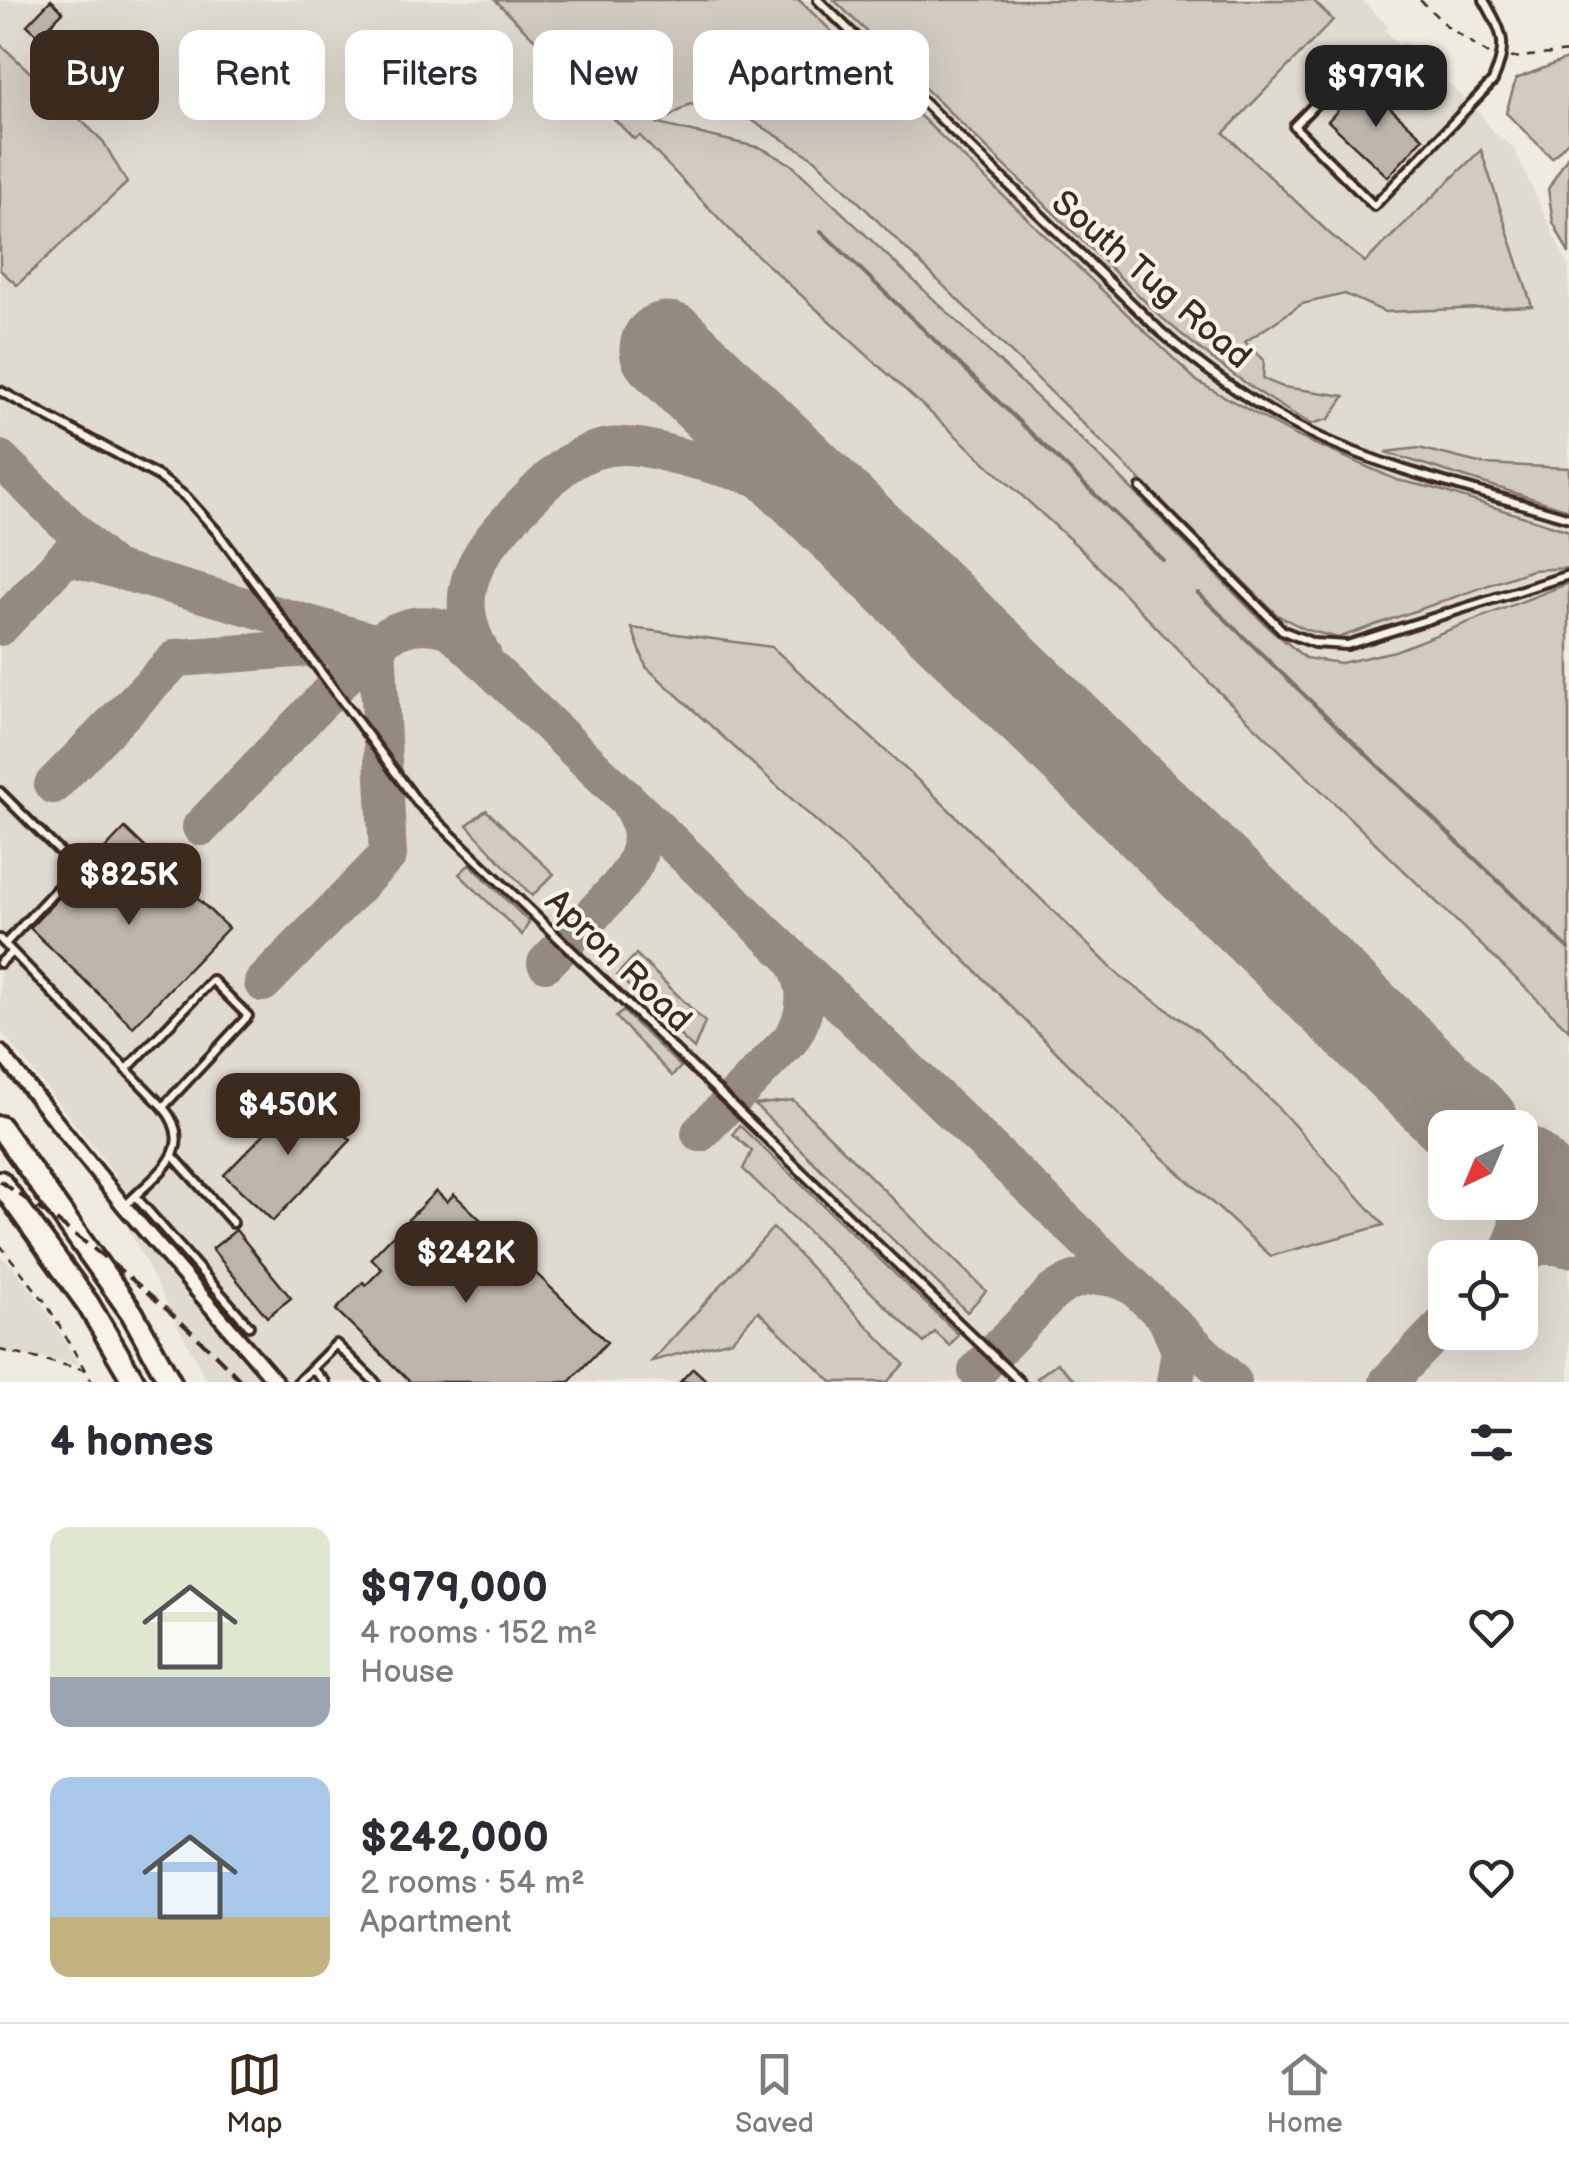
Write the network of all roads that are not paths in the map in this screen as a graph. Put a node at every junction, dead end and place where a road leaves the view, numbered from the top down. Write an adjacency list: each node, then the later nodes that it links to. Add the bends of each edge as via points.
1 (818, 0): 6 (lane, South Tug Road, via 1160,331 1214,374 1340,446)
2 (1484, 0): 3 (lane, via 1504,35 1493,81 1374,206 1294,126)
3 (1335, 84)
4 (0, 392): 28 (lane, Apron Road, via 167,482 191,502 418,803)
5 (1141, 488): 7 (lane, via 1283,631 1314,644 1348,645)
6 (1569, 518)
7 (1569, 576)
8 (0, 792): 9 (lane, via 73,865 66,880)
9 (2, 941): 10 (lane)
10 (11, 953): 11 (lane); 13 (lane)
11 (0, 963)
12 (0, 1052): 18 (street)
13 (126, 1070): 14 (lane); 14 (lane, via 212,980 248,1016)
14 (163, 1107): 16 (lane, via 178,1132)
15 (0, 1127): 23 (main road, via 105,1274)
16 (173, 1156): 18 (lane); 19 (lane)
17 (0, 1182): 22 (main road, via 88,1304)
18 (129, 1201): 20 (lane); 24 (street)
19 (233, 1223)
20 (249, 1326)
21 (312, 1369): 25 (lane); 26 (lane); 27 (lane, via 336,1344)
22 (134, 1382)
23 (170, 1382)
24 (276, 1382)
25 (298, 1382)
26 (325, 1382)
27 (375, 1382)
28 (1020, 1382)

